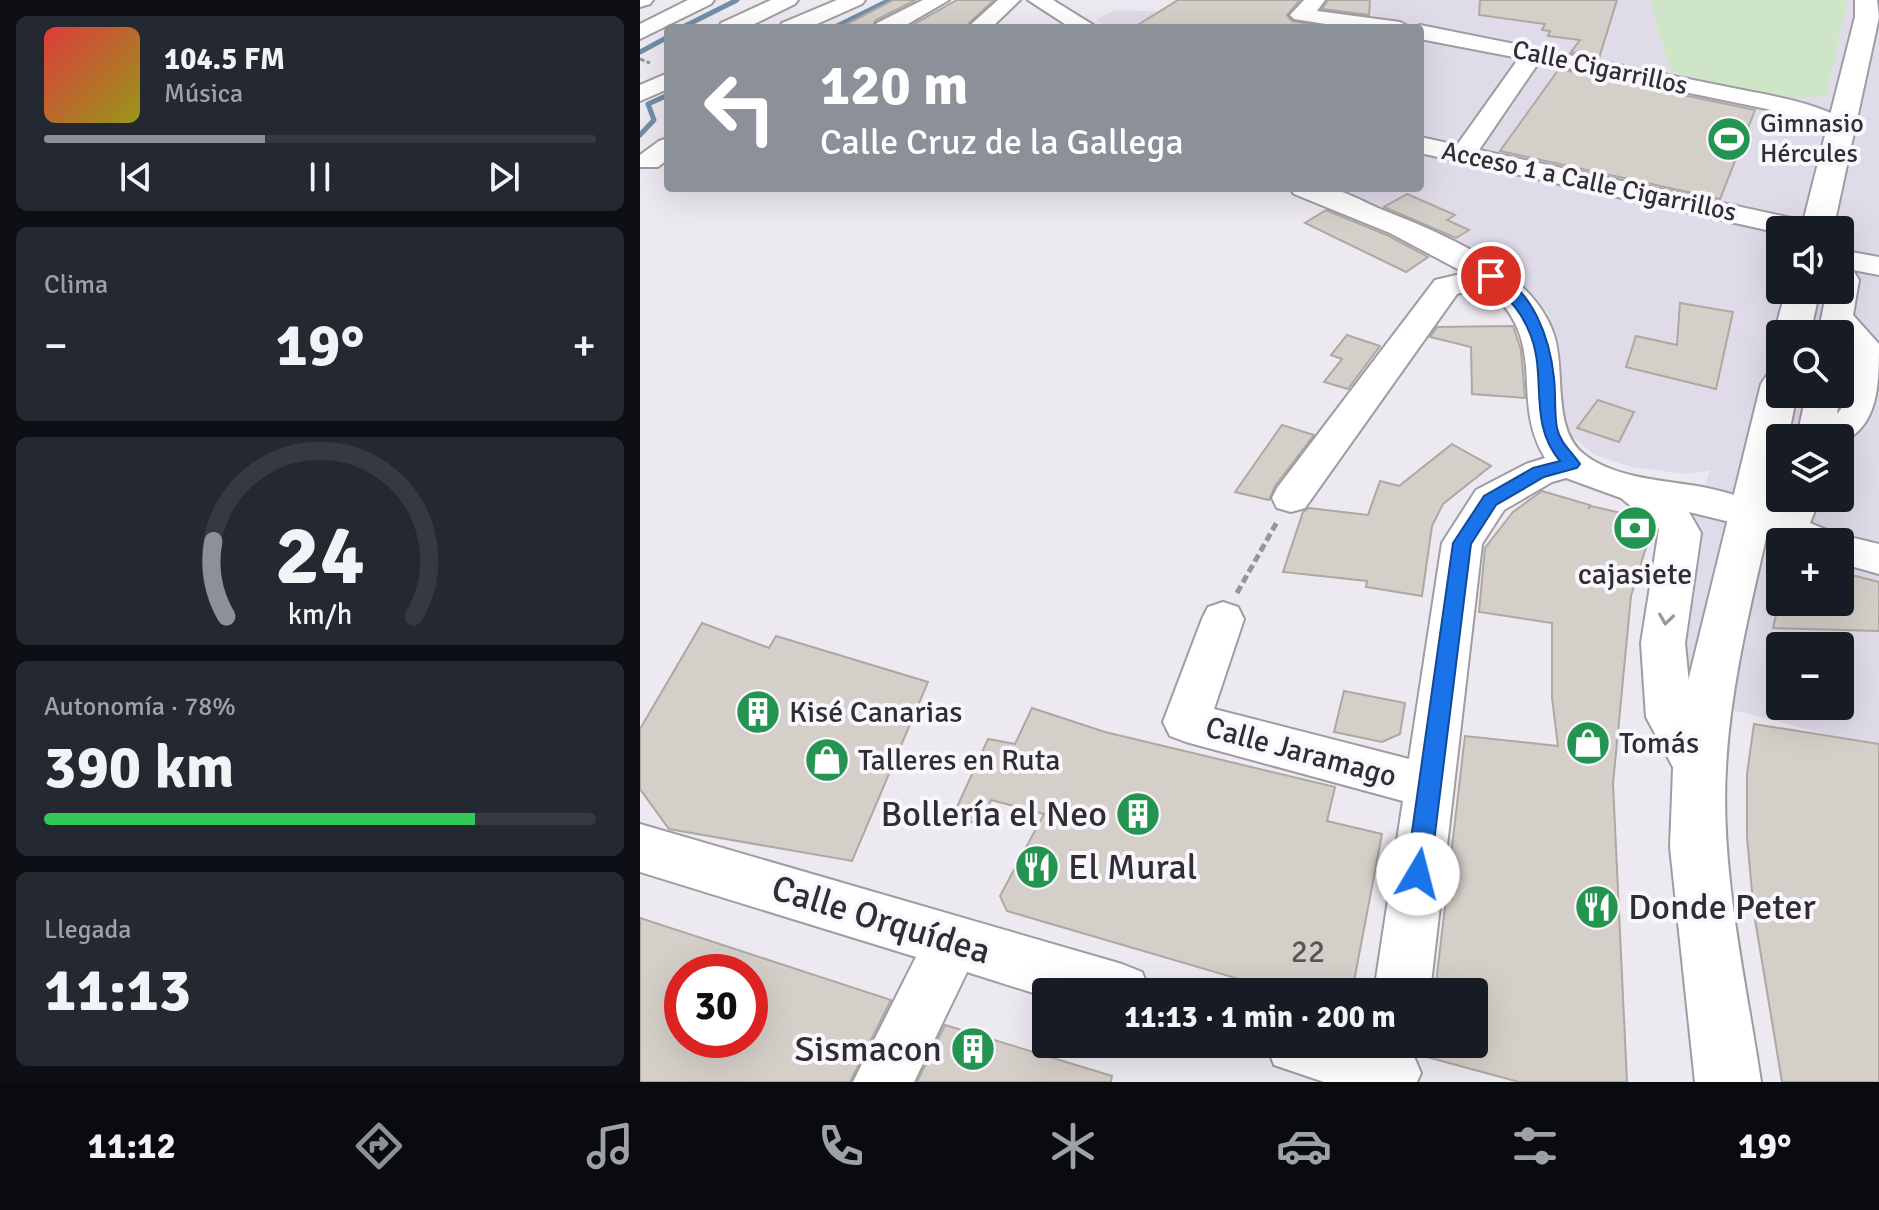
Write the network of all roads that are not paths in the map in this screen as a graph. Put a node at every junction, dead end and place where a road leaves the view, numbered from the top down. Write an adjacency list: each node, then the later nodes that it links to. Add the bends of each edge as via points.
1 (704, 0): 15 (street)
2 (788, 0): 9 (street)
3 (855, 0): 10 (street)
4 (939, 0): 11 (street)
5 (1010, 0): 12 (street)
6 (1038, 0): 13 (street)
7 (1315, 0): 14 (street, via 1301,15)
8 (1866, 0): 20 (main road)
9 (737, 24)
10 (799, 24)
11 (893, 24)
12 (983, 24)
13 (1080, 24)
14 (1370, 24)
15 (640, 32)
16 (1424, 33): 17 (street, Calle Cigarrillos)
17 (1534, 53): 20 (street, Calle Cigarrillos, via 1780,106 1829,122); 22 (street)
18 (664, 82): 19 (street)
19 (640, 94)
20 (1845, 119): 24 (main road)
21 (1424, 146): 22 (street, Acceso 1 a Calle Cigarrillos)
22 (1463, 155): 25 (street, Acceso 1 a Calle Cigarrillos)
23 (1313, 192): 28 (street, via 1433,243)
24 (1821, 216)
25 (1766, 221)
26 (1854, 262): 27 (street)
27 (1879, 266)
28 (1491, 276): 32 (street, via 1517,297 1537,331 1549,428); 34 (street, via 1446,287)
29 (1854, 332): 31 (street, via 1869,358 1869,382 1862,407)
30 (1782, 408): 35 (main road)
31 (1847, 424)
32 (1571, 464): 33 (street); 40 (street, via 1539,473 1490,500 1462,543)
33 (1625, 485): 35 (street); 39 (street, one-way to 39, via 1660,507 1681,533 1663,643 1669,717)
34 (1291, 498)
35 (1789, 522): 39 (main road, via 1707,706)
36 (1854, 552): 37 (street)
37 (1879, 559)
38 (1223, 619): 40 (street, Calle Jaramago, via 1186,722)
39 (1699, 769): 48 (main road, via 1698,847)
40 (1430, 786): 44 (street)
41 (640, 848): 42 (street, Calle Orquídea)
42 (953, 942): 43 (street, Calle Orquídea); 47 (street)
43 (1075, 978)
44 (1404, 978)
45 (1357, 1058): 46 (street)
46 (1392, 1066)
47 (883, 1082)
48 (1728, 1082)

